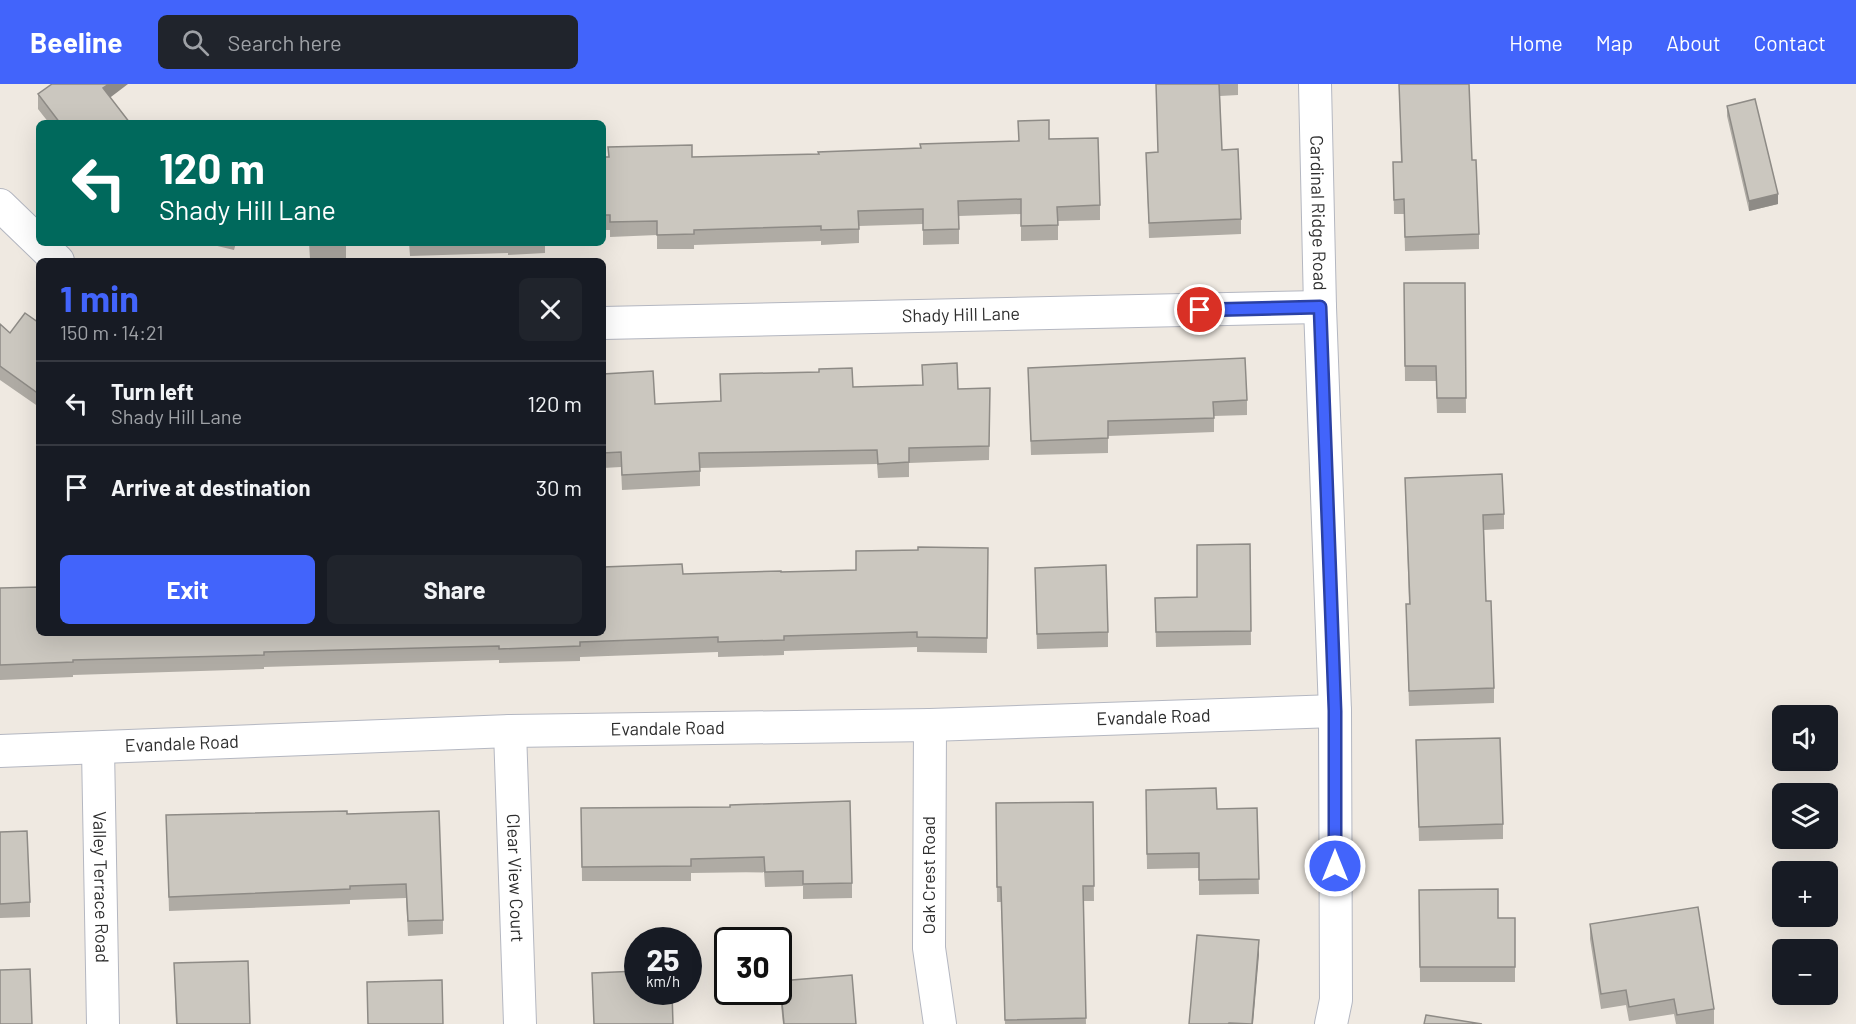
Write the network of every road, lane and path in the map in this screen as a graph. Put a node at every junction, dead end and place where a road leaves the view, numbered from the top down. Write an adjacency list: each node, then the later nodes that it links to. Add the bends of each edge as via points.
1 (1315, 84): 6 (street, Cardinal Ridge Road)
2 (0, 205): 3 (street)
3 (36, 240)
4 (42, 246): 5 (street)
5 (55, 258)
6 (1320, 307): 7 (street, Shady Hill Lane); 8 (street, Cardinal Ridge Road)
7 (606, 323)
8 (1335, 711): 9 (street, Evandale Road); 16 (street, Cardinal Ridge Road, via 1336,1000)
9 (930, 725): 10 (street, Evandale Road); 15 (street, Oak Crest Road, via 929,948)
10 (510, 731): 11 (street, Evandale Road); 14 (street, Clear View Court)
11 (98, 749): 12 (street, Evandale Road); 13 (street, Valley Terrace Road)
12 (0, 751)
13 (103, 1024)
14 (520, 1024)
15 (940, 1024)
16 (1331, 1024)

